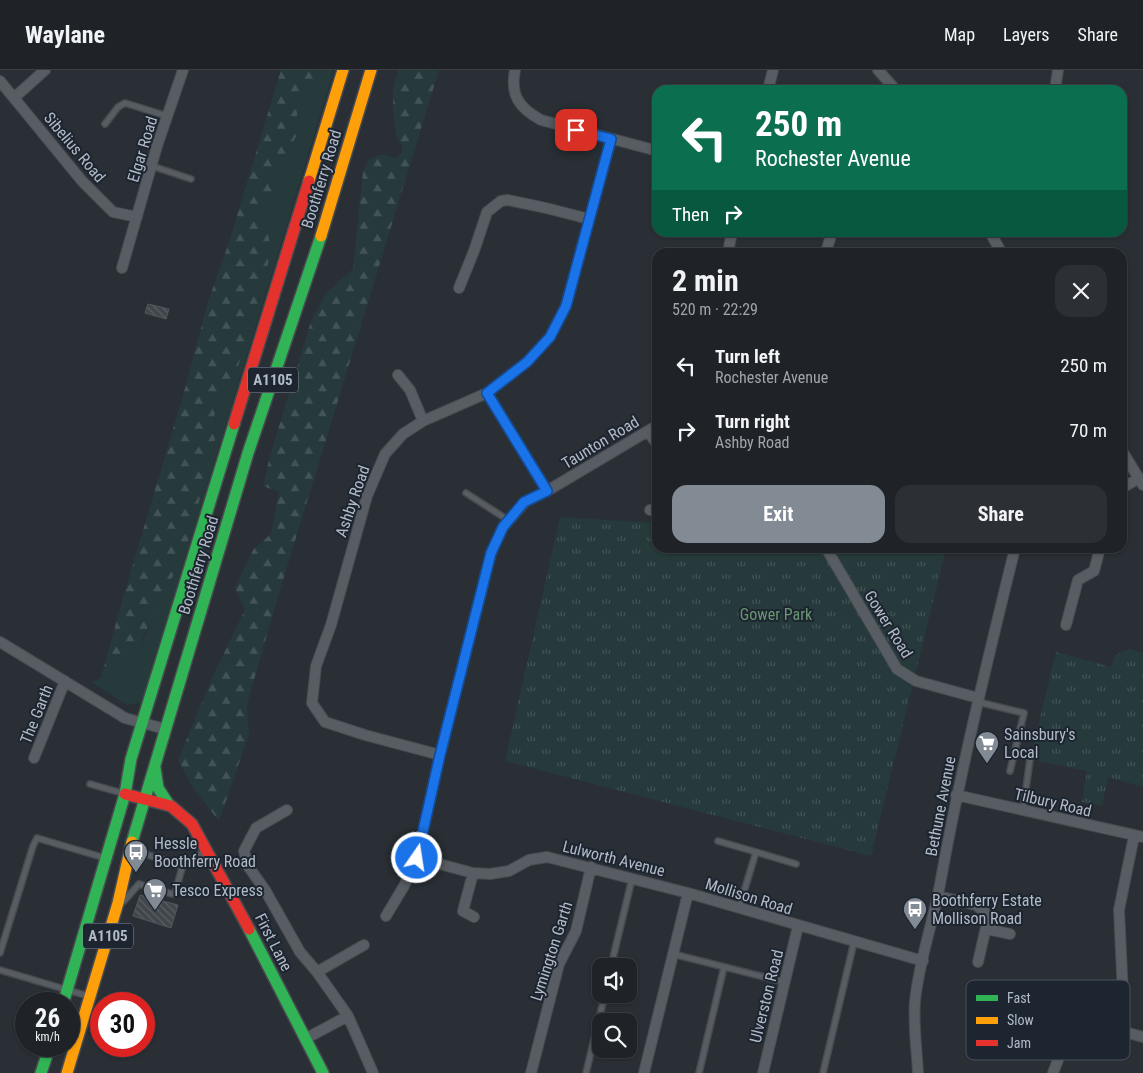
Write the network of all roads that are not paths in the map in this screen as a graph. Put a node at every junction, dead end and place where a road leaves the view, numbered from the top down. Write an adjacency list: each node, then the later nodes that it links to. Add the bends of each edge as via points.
1 (45, 70): 13 (street)
2 (183, 70): 14 (street, Elgar Road)
3 (343, 70): 22 (main road, Boothferry Road / A1105)
4 (371, 70): 22 (main road, Boothferry Road / A1105)
5 (515, 70): 16 (street, via 512,84 515,94 530,114)
6 (773, 70): 10 (street)
7 (878, 70): 11 (street)
8 (1058, 70): 12 (street)
9 (0, 81): 13 (street, Sibelius Road)
10 (769, 85)
11 (892, 85)
12 (1055, 85)
13 (15, 98): 20 (street, Sibelius Road, via 82,181 113,212)
14 (167, 116): 15 (lane, via 125,103); 18 (street, Elgar Road)
15 (105, 124)
16 (611, 139): 17 (street); 21 (street, Ashby Road)
17 (652, 149)
18 (151, 165): 19 (lane); 20 (street, Elgar Road)
19 (191, 179)
20 (137, 217): 25 (street, Elgar Road)
21 (589, 219): 26 (street, via 501,201 486,212); 28 (street, Ashby Road, via 566,306 550,337 527,362)
22 (309, 228): 44 (main road, Boothferry Road / A1105, via 230,448); 45 (main road, Boothferry Road / A1105)
23 (993, 237): 24 (street)
24 (999, 248)
25 (122, 268)
26 (459, 288)
27 (398, 375): 29 (street, via 410,390)
28 (487, 393): 29 (street, Ashby Road); 34 (street)
29 (423, 421): 46 (street, Ashby Road, via 403,434 385,454 366,496 331,625 316,666 312,703 325,722)
30 (652, 429): 34 (street, Taunton Road)
31 (1127, 458): 32 (street)
32 (1141, 481): 33 (street)
33 (1127, 486)
34 (547, 491): 36 (street, Taunton Road, via 524,502)
35 (466, 493): 36 (lane)
36 (508, 520): 46 (street, Taunton Road, via 491,553)
37 (829, 553): 43 (street, Gower Road, via 897,669 916,681)
38 (1014, 553): 43 (street, Bethune Avenue)
39 (1099, 553): 40 (street, via 1094,571 1078,580)
40 (1066, 625)
41 (0, 642): 42 (street)
42 (65, 681): 44 (street, via 125,718); 47 (street, The Garth)
43 (978, 700): 50 (lane, via 1024,713); 53 (street, Bethune Avenue)
44 (142, 724): 45 (street); 52 (main road, Boothferry Road / A1105)
45 (165, 729): 49 (main road, Boothferry Road / A1105)
46 (440, 755): 64 (street, Taunton Road)
47 (34, 758)
48 (1030, 759): 57 (lane)
49 (154, 763): 54 (main road, Boothferry Road / A1105); 55 (main road, via 158,788)
50 (1010, 772)
51 (90, 784): 52 (lane)
52 (125, 794): 54 (main road, First Lane); 63 (main road, Boothferry Road / A1105)
53 (956, 795): 57 (street, Tilbury Road); 71 (street, Bethune Avenue)
54 (144, 799): 55 (main road, First Lane); 60 (main road, Boothferry Road / A1105)
55 (169, 805): 61 (main road, First Lane, via 192,824)
56 (288, 810): 88 (street, via 256,828 244,851 248,866 300,952)
57 (1023, 812): 58 (street, Tilbury Road)
58 (1139, 837): 89 (street, via 1119,910)
59 (718, 841): 62 (lane)
60 (130, 849): 66 (lane); 72 (main road, Boothferry Road / A1105)
61 (207, 850): 66 (lane); 99 (main road, First Lane)
62 (756, 852): 65 (lane); 73 (lane)
63 (106, 858): 81 (lane, via 38,838); 91 (main road, Boothferry Road / A1105)
64 (417, 858): 68 (street, Lulworth Avenue); 74 (street, Taunton Road)
65 (796, 864)
66 (181, 866): 72 (lane, via 175,893 139,884)
67 (591, 867): 68 (street, Lulworth Avenue, via 547,857 529,860 509,871); 69 (street, Lulworth Avenue); 106 (street, Lymington Garth, via 576,931 559,964)
68 (473, 873): 75 (street, via 463,911)
69 (633, 878): 70 (street, Lulworth Avenue); 83 (lane)
70 (688, 893): 73 (street, Mollison Road); 82 (street, Mollison Road)
71 (938, 896): 77 (street, via 976,906 987,914); 84 (street, Bethune Avenue)
72 (118, 903): 93 (main road, Boothferry Road / A1105)
73 (739, 909): 76 (street, Mollison Road)
74 (386, 916)
75 (474, 917)
76 (798, 926): 79 (street, Mollison Road); 90 (street, Ulverston Road)
77 (986, 929): 78 (street); 85 (street)
78 (1010, 934)
79 (854, 942): 84 (street, Mollison Road); 111 (lane)
80 (364, 946): 88 (street)
81 (0, 953)
82 (673, 954): 86 (lane); 108 (street, Mollison Road)
83 (613, 958)
84 (922, 961): 112 (street, Bethune Avenue, via 915,1002)
85 (978, 962)
86 (724, 967): 90 (lane); 109 (lane)
87 (0, 970): 91 (lane)
88 (317, 972): 96 (street)
89 (1122, 980)
90 (784, 982): 110 (street, Ulverston Road)
91 (67, 989): 92 (main road, Boothferry Road / A1105); 94 (lane)
92 (66, 992)
93 (91, 992)
94 (90, 996): 103 (main road, Boothferry Road / A1105)
95 (603, 1003): 107 (lane)
96 (348, 1016): 99 (street); 105 (street)
97 (1130, 1034): 98 (street)
98 (1143, 1037)
99 (305, 1039): 104 (main road, First Lane)
100 (47, 1057): 102 (main road)
101 (1058, 1060): 113 (street)
102 (42, 1073)
103 (67, 1073)
104 (323, 1073)
105 (373, 1073)
106 (531, 1073)
107 (586, 1073)
108 (644, 1073)
109 (699, 1073)
110 (763, 1073)
111 (823, 1073)
112 (918, 1073)
113 (1053, 1073)

